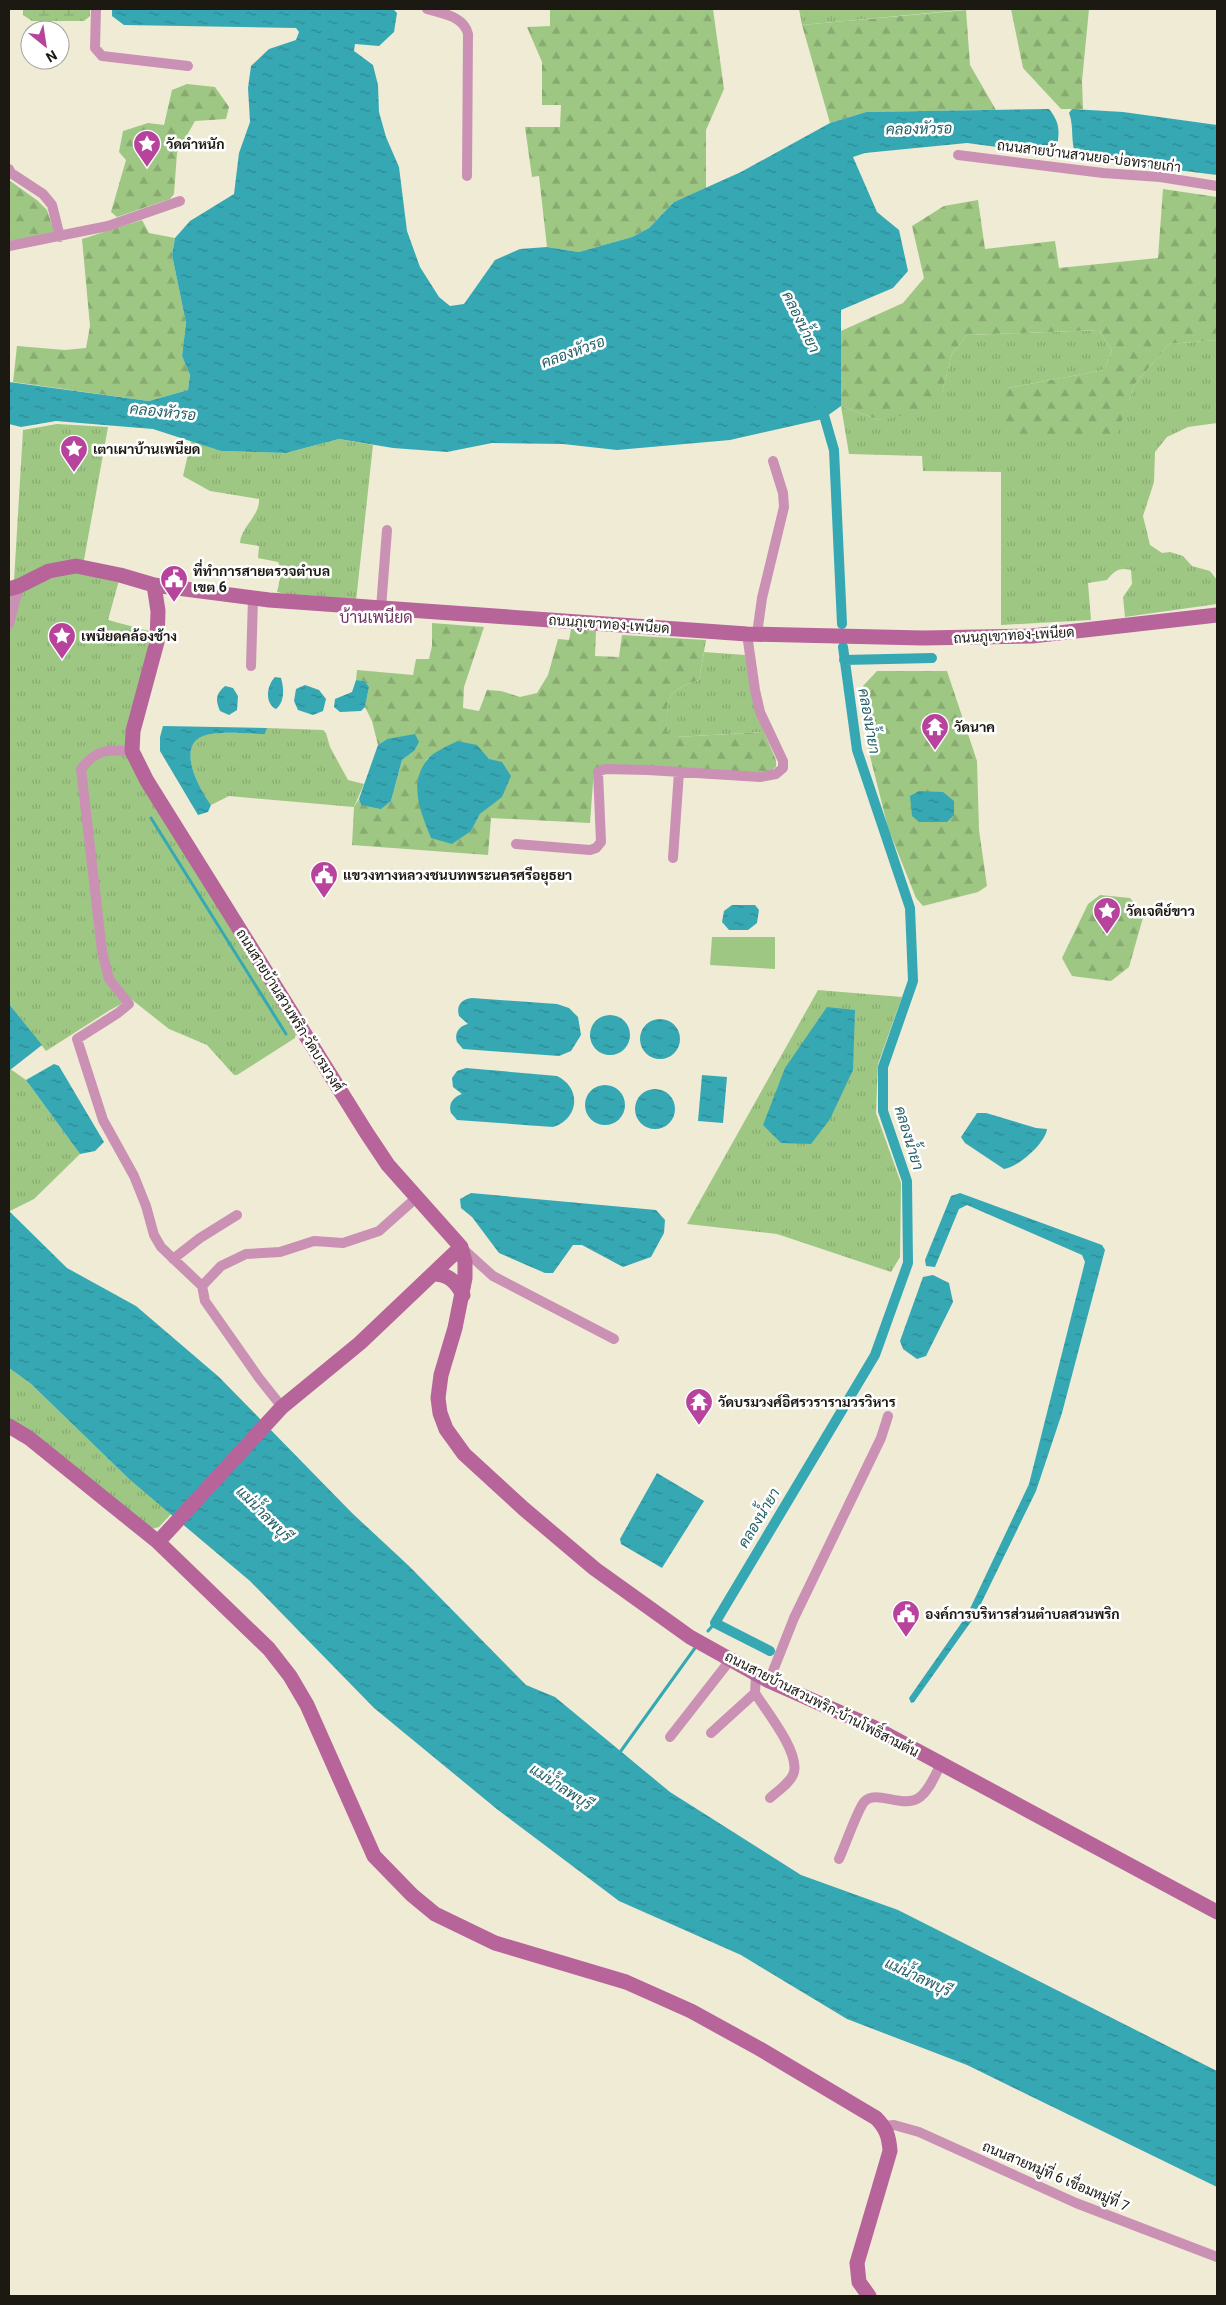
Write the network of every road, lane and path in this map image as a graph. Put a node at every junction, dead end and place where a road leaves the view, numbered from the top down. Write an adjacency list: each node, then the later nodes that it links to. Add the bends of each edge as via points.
1 (96, 9): 3 (street, via 95,48 102,56)
2 (427, 9): 6 (street, via 462,21 468,34)
3 (188, 66)
4 (958, 155): 7 (street, ถนนสายบ้านสวนยอ-บ่อทรายเก่า)
5 (9, 169): 9 (street, via 43,194 52,206)
6 (467, 176)
7 (1217, 186)
8 (180, 201): 9 (street, via 108,226)
9 (60, 237): 10 (street)
10 (9, 246)
11 (773, 460): 19 (street, via 784,507)
12 (387, 530): 16 (street)
13 (154, 585): 14 (street, ถนนภูเขาทอง-เพนียด, via 76,566 49,571); 15 (street, ถนนภูเขาทอง-เพนียด); 21 (street, via 158,611 157,642 133,731)
14 (14, 587): 18 (street)
15 (253, 598): 16 (street, ถนนภูเขาทอง-เพนียด); 20 (street)
16 (381, 608): 19 (street, ถนนภูเขาทอง-เพนียด)
17 (1217, 615): 19 (street, ถนนภูเขาทอง-เพนียด, via 1105,629 990,638)
18 (9, 624)
19 (752, 634): 22 (street, via 755,690 760,712 783,761 783,768 776,774 760,777)
20 (251, 666)
21 (132, 751): 25 (street, ถนนสายบ้านสวนพริก-วัดบรมวงศ์, via 147,781 366,1132); 28 (street, via 105,749 90,757 81,769 102,951 109,979 129,1004 77,1039 103,1120 134,1176 154,1236)
22 (679, 772): 23 (street, via 605,769 598,772 601,842 596,848); 24 (street)
23 (516, 844)
24 (673, 858)
25 (416, 1198): 27 (street, ถนนสายบ้านสวนพริก-วัดบรมวงศ์); 30 (street, via 379,1231 343,1243 314,1241 280,1252 246,1254 221,1266)
26 (237, 1215): 28 (street)
27 (461, 1247): 29 (street); 31 (street, ถนนสายบ้านสวนพริก-บ้านโพธิ์สามต้น, via 465,1262); 32 (street, ถนนสายบ้านสวนพริก-วัดบรมวงศ์, via 493,1276)
28 (173, 1259): 30 (street)
29 (433, 1274): 31 (street, via 451,1278); 33 (street, via 360,1343)
30 (202, 1286): 33 (street, via 205,1301)
31 (463, 1295): 37 (street, ถนนสายบ้านสวนพริก-บ้านโพธิ์สามต้น, via 440,1375 438,1398 446,1428 464,1454 595,1569 690,1637)
32 (614, 1339)
33 (279, 1410): 36 (street)
34 (888, 1416): 38 (street, via 881,1438)
35 (9, 1426): 36 (street, via 29,1438)
36 (158, 1542): 46 (street, via 269,1650 290,1676 307,1705 374,1856 392,1877 435,1914 495,1943 626,1982 691,2011 876,2118)
37 (731, 1659): 38 (street, ถนนสายบ้านสวนพริก-บ้านโพธิ์สามต้น); 41 (street)
38 (763, 1677): 39 (street); 42 (street, ถนนสายบ้านสวนพริก-บ้านโพธิ์สามต้น, via 873,1727)
39 (755, 1692): 40 (street); 43 (street, via 793,1758 791,1779)
40 (711, 1733)
41 (670, 1737)
42 (941, 1764): 44 (street, via 926,1791 918,1798 905,1802 875,1796 864,1802); 45 (street, ถนนสายบ้านสวนพริก-บ้านโพธิ์สามต้น)
43 (770, 1798)
44 (839, 1859)
45 (1217, 1912)
46 (884, 2126): 47 (street, ถนนสายหมู่ที่ 6 เชื่อมหมู่ที่ 7, via 894,2125 919,2132 1076,2203); 48 (street, via 890,2138 890,2151 857,2264 859,2282)
47 (1217, 2257)
48 (869, 2296)

